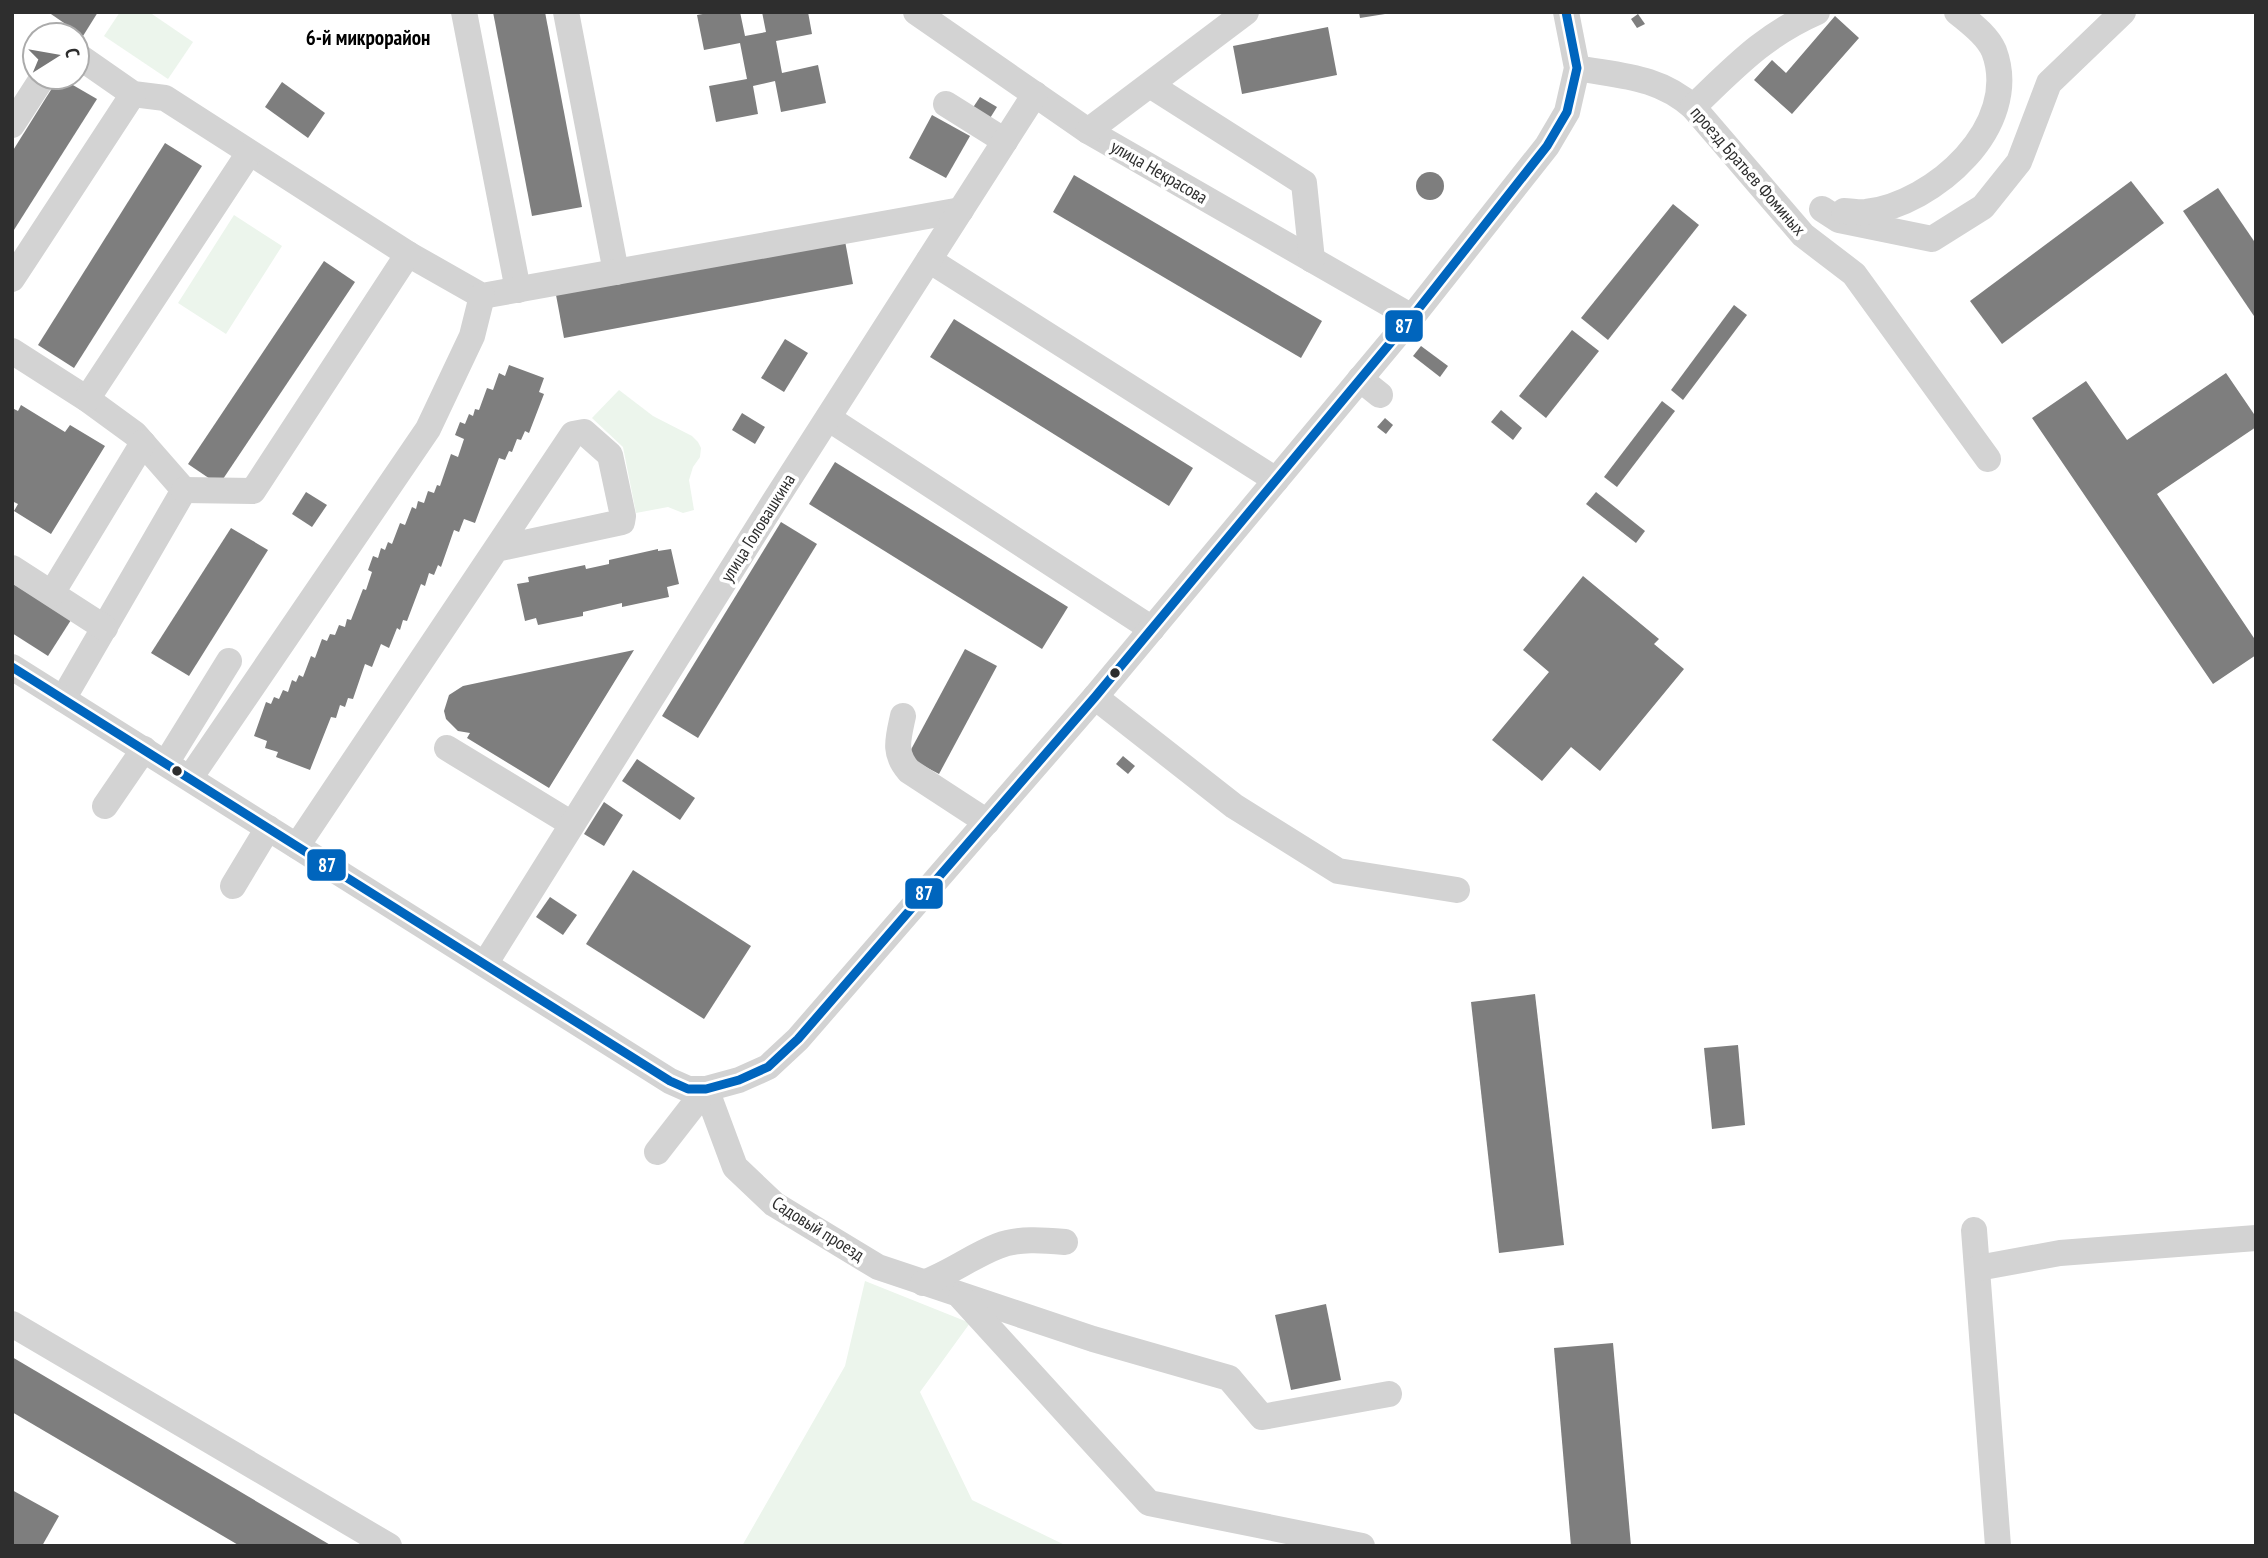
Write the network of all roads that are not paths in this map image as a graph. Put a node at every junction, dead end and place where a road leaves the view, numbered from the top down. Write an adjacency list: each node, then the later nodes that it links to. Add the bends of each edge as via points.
1 (464, 12): 29 (street)
2 (566, 12): 27 (street)
3 (916, 12): 14 (street, улица Некрасова)
4 (1246, 12): 11 (street)
5 (1566, 12): 10 (street)
6 (1817, 12): 16 (street, via 1754,48)
7 (1957, 12): 22 (street, via 1993,50 1999,76 1996,106 1986,132 1954,169 1902,202 1865,212)
8 (2123, 12): 22 (street, via 2049,83 2019,162 1983,207 1932,239 1839,220)
9 (91, 64): 13 (street)
10 (1577, 68): 16 (street, проезд Братьев Фоминых, via 1658,83); 31 (street, via 1567,113 1547,146)
11 (1150, 85): 18 (street); 26 (street, via 1304,183)
12 (34, 91): 17 (street)
13 (133, 94): 20 (street, via 165,98); 28 (street)
14 (1035, 94): 18 (street, улица Некрасова); 19 (street, улица Головашкина)
15 (946, 104): 19 (street)
16 (1693, 107): 21 (street, проезд Братьев Фоминых)
17 (12, 125)
18 (1088, 131): 26 (street, улица Некрасова)
19 (1005, 141): 23 (street, улица Головашкина)
20 (249, 153): 24 (street); 35 (street)
21 (1773, 200): 22 (street); 38 (street, проезд Братьев Фоминых, via 1803,235 1854,274)
22 (1822, 209)
23 (961, 210): 25 (street, улица Головашкина); 27 (street)
24 (408, 254): 30 (street); 40 (street, via 253,491)
25 (929, 260): 36 (street, улица Головашкина); 39 (street)
26 (1312, 260): 31 (street, улица Некрасова)
27 (616, 272): 29 (street)
28 (12, 279)
29 (518, 290): 30 (street)
30 (482, 296): 53 (street, via 472,336 428,429)
31 (1412, 317): 33 (street)
32 (12, 351): 35 (street)
33 (1360, 379): 34 (street); 39 (street)
34 (1380, 395)
35 (87, 399): 37 (street)
36 (828, 418): 45 (street); 56 (street, улица Головашкина)
37 (143, 443): 40 (street); 43 (street)
38 (1988, 459)
39 (1276, 480): 45 (street)
40 (184, 490): 44 (street)
41 (496, 549): 41 (street, via 573,434 584,432 605,449 613,463 622,522); 58 (street)
42 (12, 568): 43 (street)
43 (52, 593): 44 (street)
44 (105, 628): 49 (street)
45 (1152, 629): 48 (street)
46 (229, 661): 52 (street)
47 (12, 667): 49 (street)
48 (1096, 697): 55 (street); 60 (street, via 1234,806 1338,871)
49 (63, 699): 52 (street)
50 (902, 716): 55 (street, via 899,760)
51 (447, 748): 56 (street)
52 (155, 756): 53 (street); 54 (street)
53 (190, 778): 57 (street)
54 (105, 806)
55 (987, 822): 62 (street, via 798,1040 768,1067)
56 (572, 824): 61 (street, улица Головашкина, via 522,918)
57 (268, 828): 58 (street); 59 (street)
58 (297, 846): 61 (street)
59 (233, 886)
60 (1457, 890)
61 (485, 964): 62 (street, via 670,1081 688,1089)
62 (706, 1088): 63 (street); 68 (street, Садовый проезд, via 734,1167 774,1205 878,1267)
63 (657, 1152)
64 (1974, 1230): 67 (street)
65 (2256, 1238): 67 (street, via 2060,1253)
66 (1065, 1242): 68 (street, via 999,1245)
67 (1978, 1268): 74 (street)
68 (923, 1283): 69 (street, Садовый проезд)
69 (958, 1294): 71 (street, Садовый проезд, via 1229,1378 1262,1417); 73 (street, via 1149,1503)
70 (12, 1324): 72 (street)
71 (1389, 1394)
72 (389, 1546)
73 (1362, 1546)
74 (1998, 1546)

